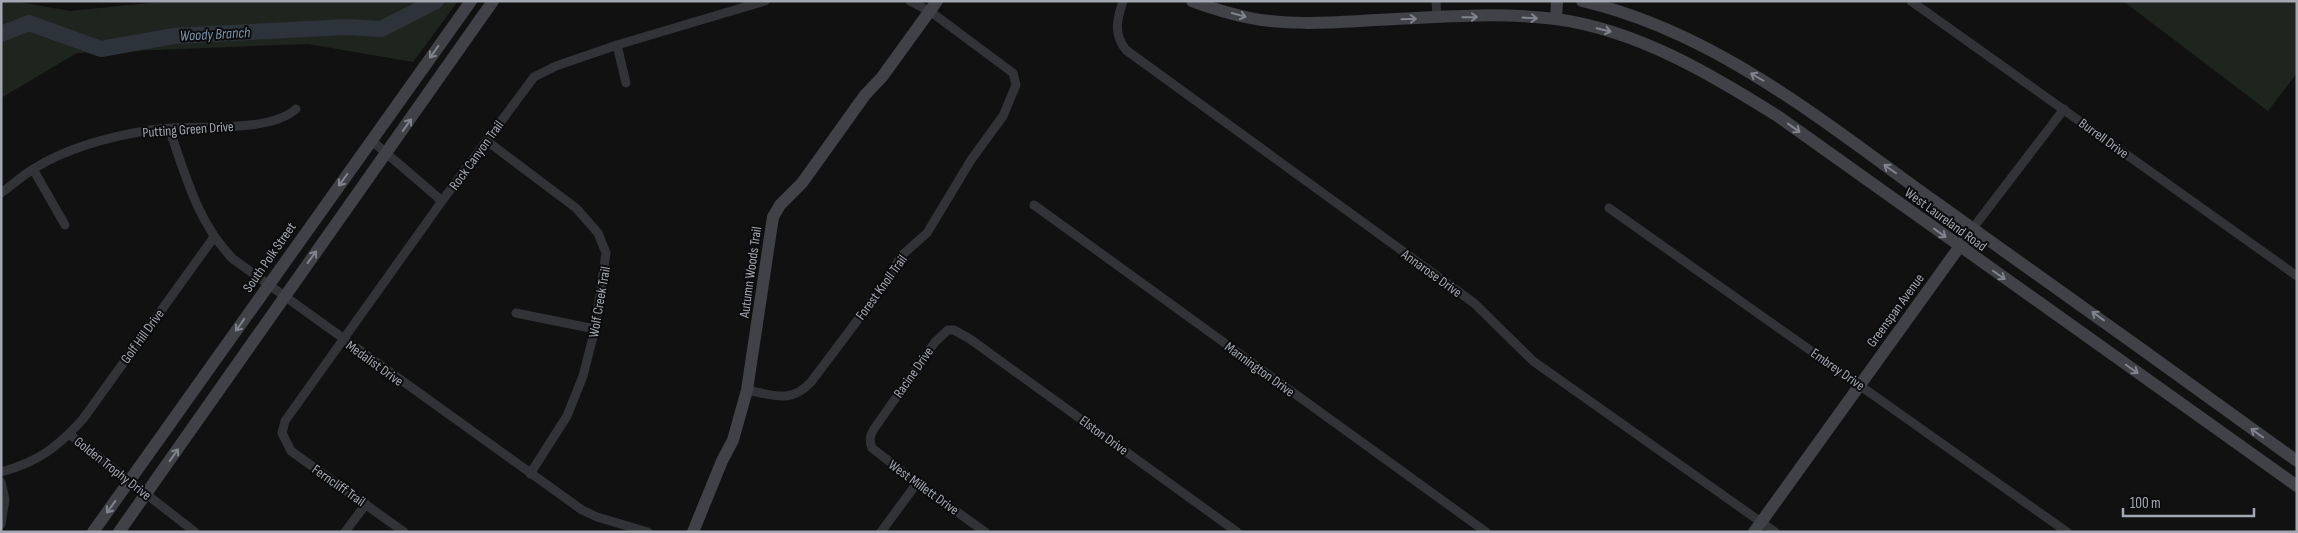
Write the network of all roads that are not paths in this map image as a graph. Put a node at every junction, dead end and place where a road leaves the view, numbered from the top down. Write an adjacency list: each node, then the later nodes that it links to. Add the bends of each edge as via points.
1 (471, 1): 21 (main road, South Polk Street, one-way to 21)
2 (765, 1): 14 (street, Rock Canyon Trail)
3 (910, 1): 11 (street)
4 (1124, 1): 56 (street, Annarose Drive, via 1116,29 1126,50 1474,303 1533,361)
5 (1192, 1): 12 (main road, West Laureland Road, one-way to 12, via 1252,18 1288,21 1322,23)
6 (1436, 1): 12 (street)
7 (1557, 1): 13 (main road)
8 (1582, 1): 16 (main road, West Laureland Road, one-way to 8, via 1665,28 1614,8)
9 (1911, 1): 18 (street, Burrell Drive)
10 (490, 5): 23 (main road, one-way to 10)
11 (934, 6): 41 (main road, Autumn Woods Trail, via 773,217); 41 (street, Forest Knoll Trail, via 1013,73 1016,85 1003,116 971,160 927,233 901,256 887,281 802,392 787,397)
12 (1436, 18): 13 (main road, West Laureland Road, one-way to 13)
13 (1556, 20): 19 (main road, West Laureland Road, one-way to 19, via 1634,39 1710,77)
14 (617, 46): 15 (street); 22 (street, Rock Canyon Trail, via 556,66 534,77)
15 (626, 83)
16 (1792, 98): 19 (main road); 30 (main road, West Laureland Road, one-way to 16)
17 (296, 109): 20 (street, Putting Green Drive, via 285,118 266,124)
18 (2064, 109): 30 (street, Greenspan Avenue); 33 (street, Burrell Drive)
19 (1779, 117): 32 (main road, West Laureland Road, one-way to 32)
20 (169, 128): 24 (street, Putting Green Drive, via 107,140); 31 (street, Medalist Drive, via 200,210)
21 (371, 140): 23 (street); 34 (main road, South Polk Street, one-way to 34)
22 (487, 140): 26 (street, Rock Canyon Trail); 37 (street, Wolf Creek Trail, via 576,208 598,233 606,252 606,263)
23 (388, 152): 26 (street); 35 (main road, one-way to 23)
24 (33, 169): 25 (street, Putting Green Drive); 29 (street)
25 (1, 193)
26 (442, 201): 38 (street, Rock Canyon Trail)
27 (1034, 205): 67 (street, Mannington Drive)
28 (1608, 208): 40 (street, Embrey Drive)
29 (65, 225)
30 (1973, 228): 32 (main road, Greenspan Avenue); 45 (main road, West Laureland Road, one-way to 30)
31 (214, 237): 34 (street, Medalist Drive, via 233,259); 43 (street, Golf Hill Drive)
32 (1959, 247): 40 (main road, Greenspan Avenue); 46 (main road, West Laureland Road, one-way to 46)
33 (2297, 276)
34 (268, 285): 35 (street, Medalist Drive); 50 (main road, South Polk Street, one-way to 50)
35 (284, 296): 38 (street, Medalist Drive); 53 (main road, one-way to 35)
36 (516, 313): 37 (street)
37 (595, 329): 48 (street, Wolf Creek Trail, via 583,376 570,408)
38 (343, 339): 42 (street, Rock Canyon Trail, via 285,421); 48 (street, Medalist Drive)
39 (970, 339): 44 (street, Racine Drive, via 954,330 942,334); 66 (street, Elston Drive)
40 (1860, 385): 56 (main road, Greenspan Avenue); 69 (street, Embrey Drive)
41 (747, 390): 63 (main road, Autumn Woods Trail, via 733,440)
42 (282, 433): 54 (street, Ferncliff Trail, via 291,452)
43 (69, 434): 47 (street, Golden Trophy Drive, via 34,461); 50 (street, Golden Trophy Drive)
44 (869, 439): 51 (street, West Millett Drive, via 872,448)
45 (2292, 458): 46 (main road)
46 (2275, 470): 52 (main road, West Laureland Road)
47 (1, 472)
48 (530, 474): 62 (street, Medalist Drive, via 582,510)
49 (1, 482): 55 (street, via 5,500)
50 (129, 482): 53 (street, Golden Trophy Drive); 57 (main road, South Polk Street, one-way to 57)
51 (917, 484): 64 (street); 65 (street, West Millett Drive)
52 (2297, 486)
53 (146, 495): 58 (main road); 59 (street, Golden Trophy Drive)
54 (366, 504): 60 (street); 61 (street, Ferncliff Trail)
55 (1, 524)
56 (1758, 527): 68 (street, Annarose Drive)
57 (93, 532)
58 (119, 532)
59 (195, 532)
60 (344, 532)
61 (404, 532)
62 (648, 532)
63 (692, 532)
64 (881, 532)
65 (985, 532)
66 (1237, 532)
67 (1486, 532)
68 (1775, 532)
69 (2066, 532)

